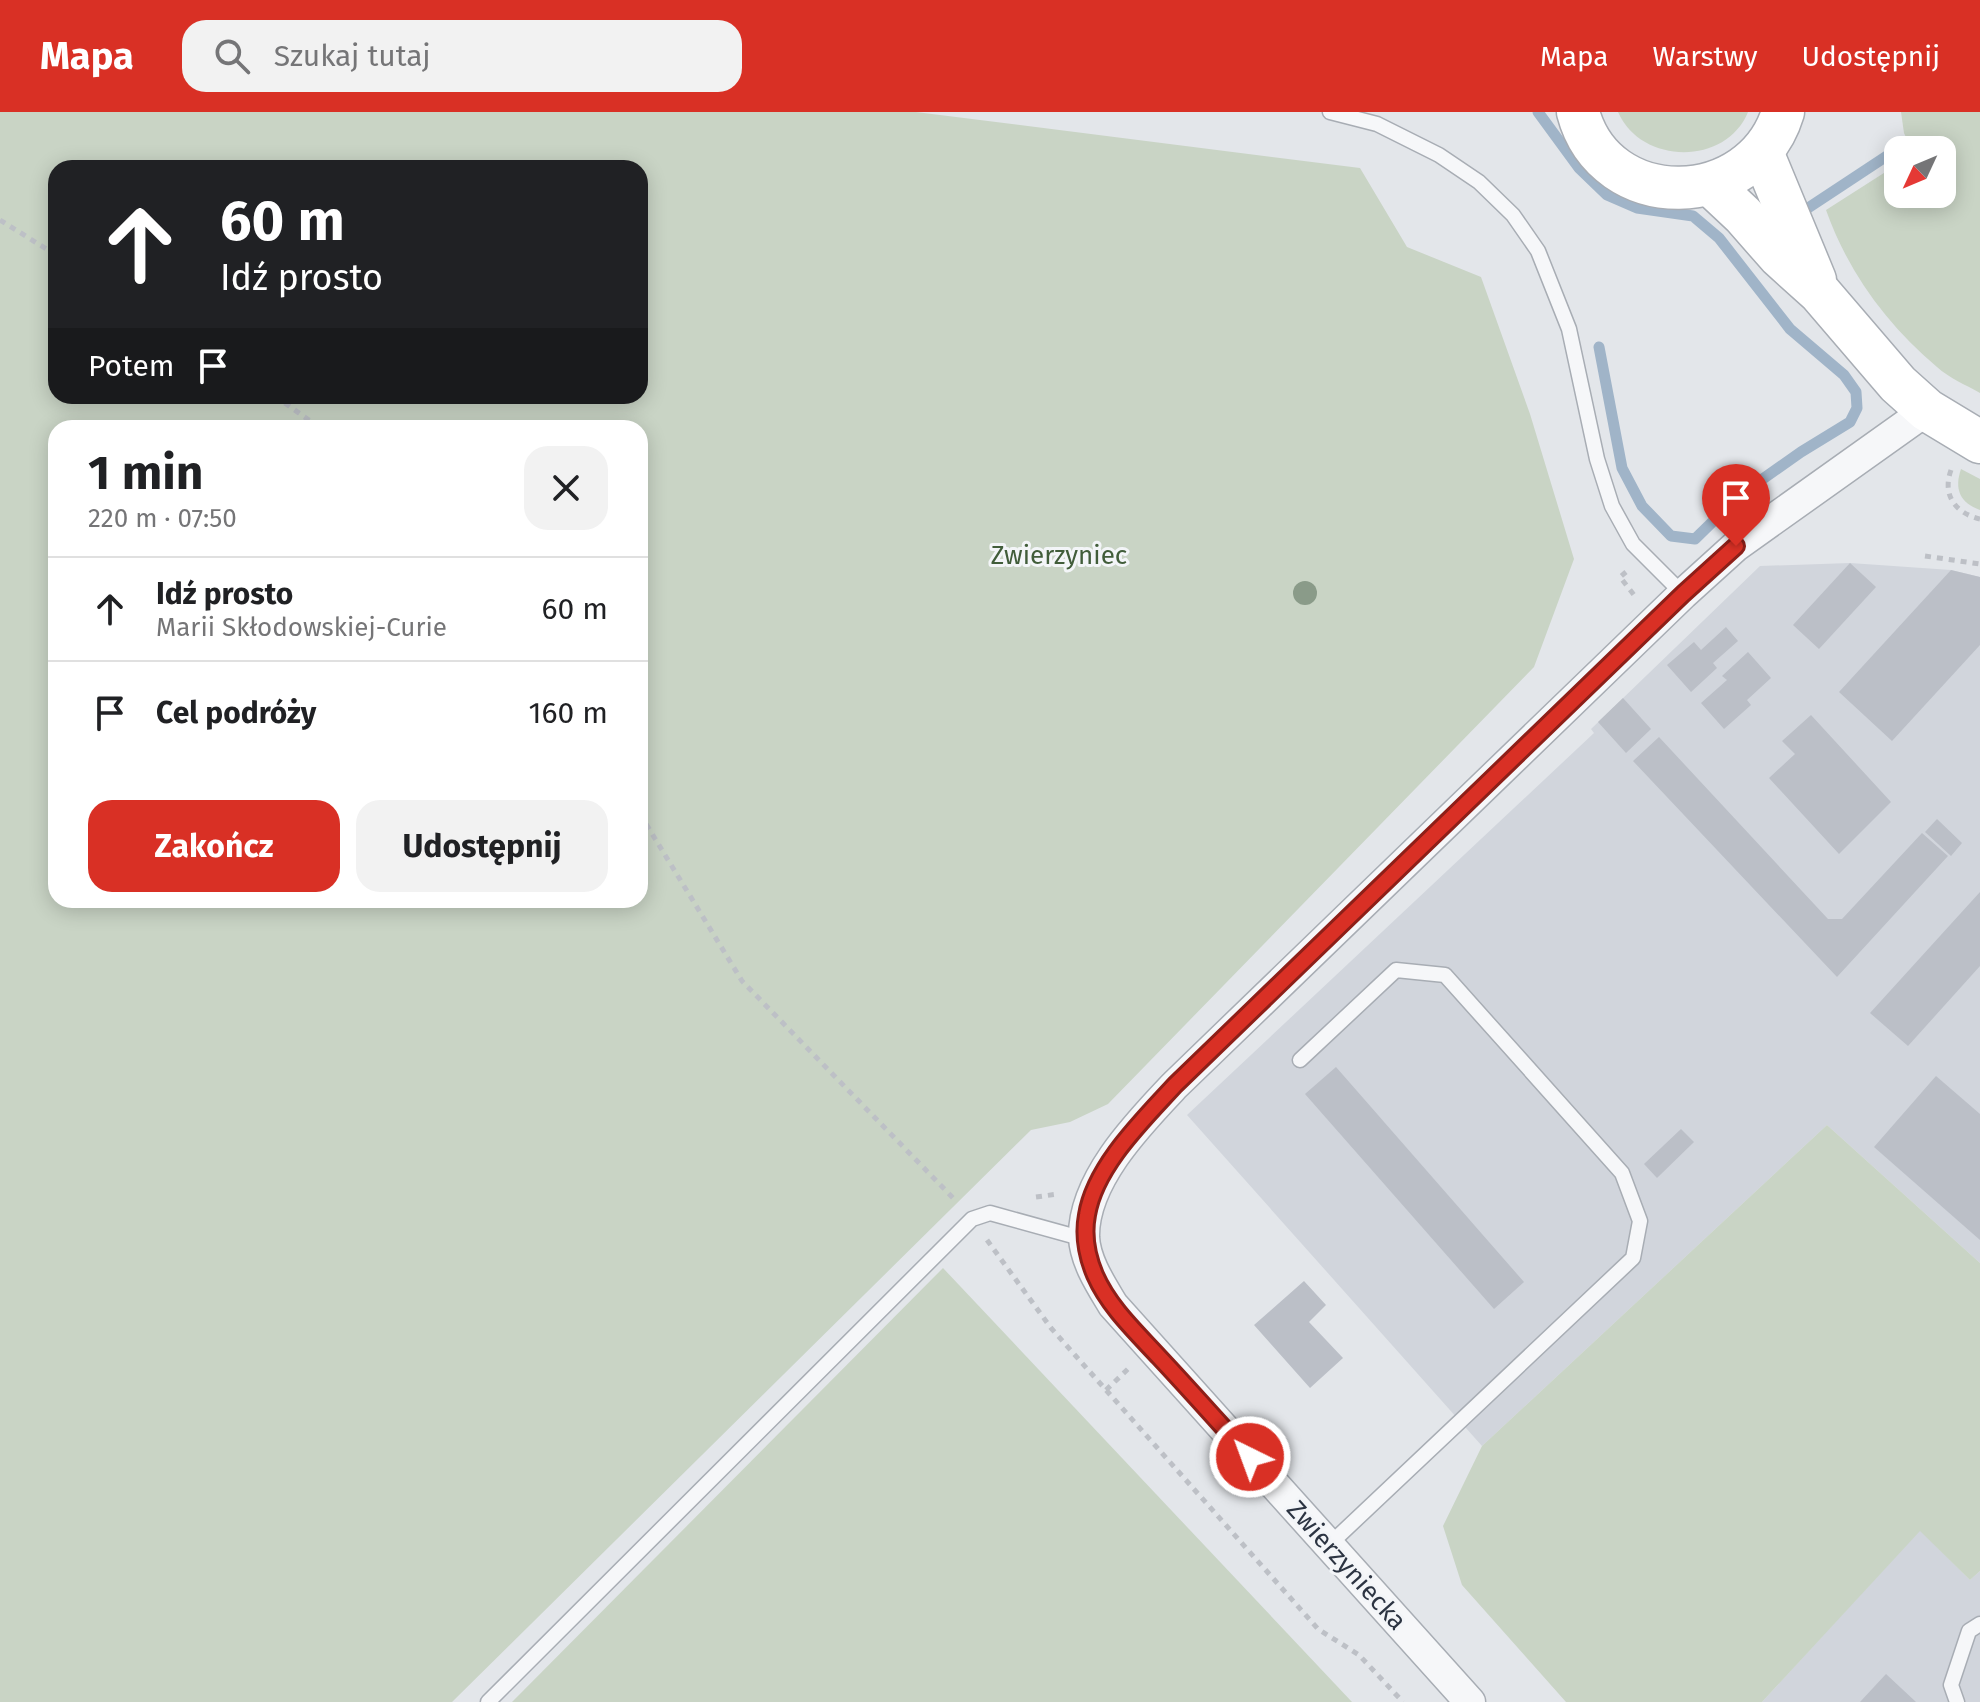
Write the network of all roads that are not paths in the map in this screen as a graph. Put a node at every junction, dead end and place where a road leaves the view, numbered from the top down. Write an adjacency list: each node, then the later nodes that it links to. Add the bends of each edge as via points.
1 (1330, 112): 9 (lane, via 1377,124 1465,171 1496,197 1527,235 1569,329 1612,506 1633,544)
2 (1578, 112): 5 (street, via 1594,145 1634,179 1659,187)
3 (1783, 112): 4 (street)
4 (1762, 152): 5 (street, via 1739,172); 6 (street)
5 (1711, 185): 6 (street)
6 (1820, 293): 7 (street)
7 (1927, 410): 8 (street); 9 (street, Zwierzyniecka, via 1736,546)
8 (1968, 452)
9 (1683, 594): 11 (street, Zwierzyniecka, via 1175,1085 1111,1161 1087,1212)
10 (1300, 1060): 12 (lane, via 1396,970 1445,975 1622,1173 1640,1221 1633,1258)
11 (1084, 1239): 12 (street, Zwierzyniecka, via 1095,1275 1113,1305); 14 (lane, via 990,1213 972,1219)
12 (1329, 1545): 15 (street, Zwierzyniecka)
13 (1980, 1624): 16 (lane, via 1969,1631 1951,1685)
14 (488, 1702)
15 (1470, 1702)
16 (1957, 1702)

